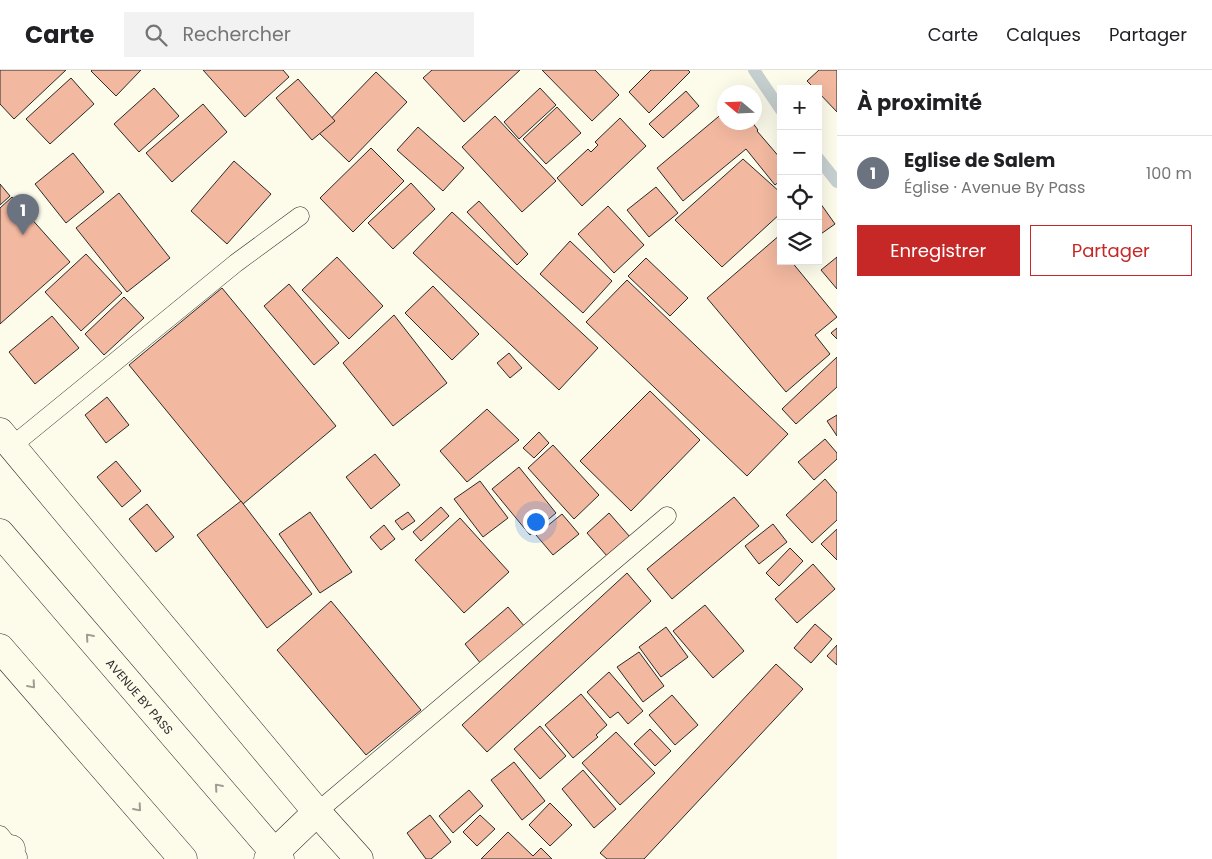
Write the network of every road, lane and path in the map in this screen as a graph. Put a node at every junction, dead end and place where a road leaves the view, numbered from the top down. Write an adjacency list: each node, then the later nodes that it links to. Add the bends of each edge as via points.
1 (300, 216): 2 (lane)
2 (6, 439): 6 (main road)
3 (667, 516): 6 (lane)
4 (0, 533): 7 (main road, AVENUE BY PASS, one-way to 4)
5 (0, 648): 8 (main road, one-way to 8)
6 (317, 812): 7 (main road); 9 (main road)
7 (274, 857)
8 (182, 859)
9 (359, 859)

